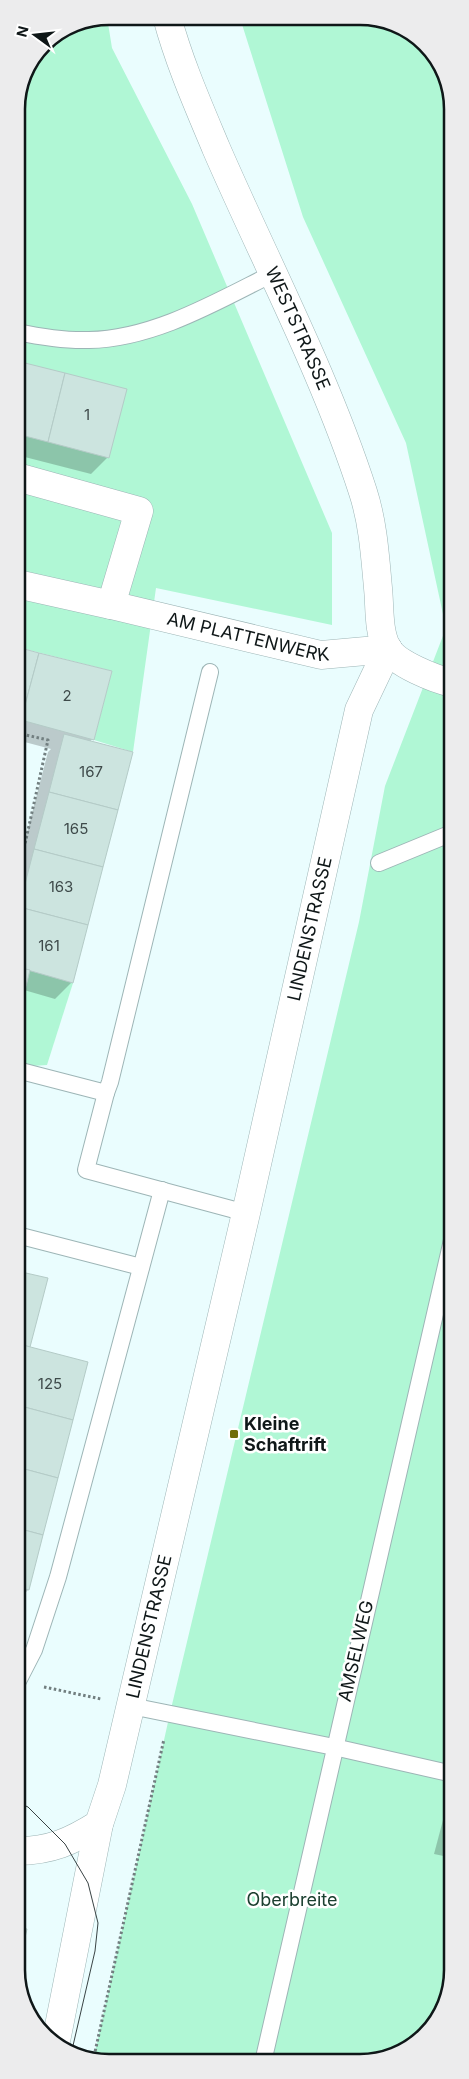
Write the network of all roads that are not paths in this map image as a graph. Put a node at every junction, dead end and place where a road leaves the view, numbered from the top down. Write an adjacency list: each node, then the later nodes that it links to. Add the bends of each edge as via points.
1 (170, 25): 2 (street, WESTSTRASSE, via 195,98)
2 (272, 274): 3 (lane, via 160,326 126,335 90,340 50,339); 7 (street, WESTSTRASSE, via 343,438 362,491 371,522 382,631)
3 (25, 334)
4 (25, 479): 6 (street, via 139,511)
5 (25, 586): 6 (street, AM PLATTENWERK)
6 (111, 605): 7 (street, AM PLATTENWERK, via 322,655)
7 (388, 649): 9 (street, via 408,666); 15 (street, LINDENSTRASSE, via 359,710)
8 (210, 672): 13 (lane)
9 (444, 681)
10 (444, 836): 11 (lane)
11 (379, 863)
12 (25, 1072): 13 (lane)
13 (106, 1093): 14 (lane, via 86,1170)
14 (162, 1190): 15 (lane); 17 (lane)
15 (246, 1213): 22 (street, LINDENSTRASSE)
16 (25, 1237): 17 (lane)
17 (142, 1267): 19 (lane, via 58,1577)
18 (444, 1274): 23 (lane, AMSELWEG)
19 (34, 1650): 20 (lane); 21 (lane)
20 (25, 1657)
21 (25, 1667)
22 (131, 1706): 23 (lane); 25 (street, LINDENSTRASSE)
23 (334, 1747): 24 (lane); 28 (lane, AMSELWEG)
24 (444, 1772)
25 (99, 1824): 26 (street, via 65,1844); 27 (street, LINDENSTRASSE)
26 (25, 1850)
27 (57, 2036)
28 (265, 2054)

